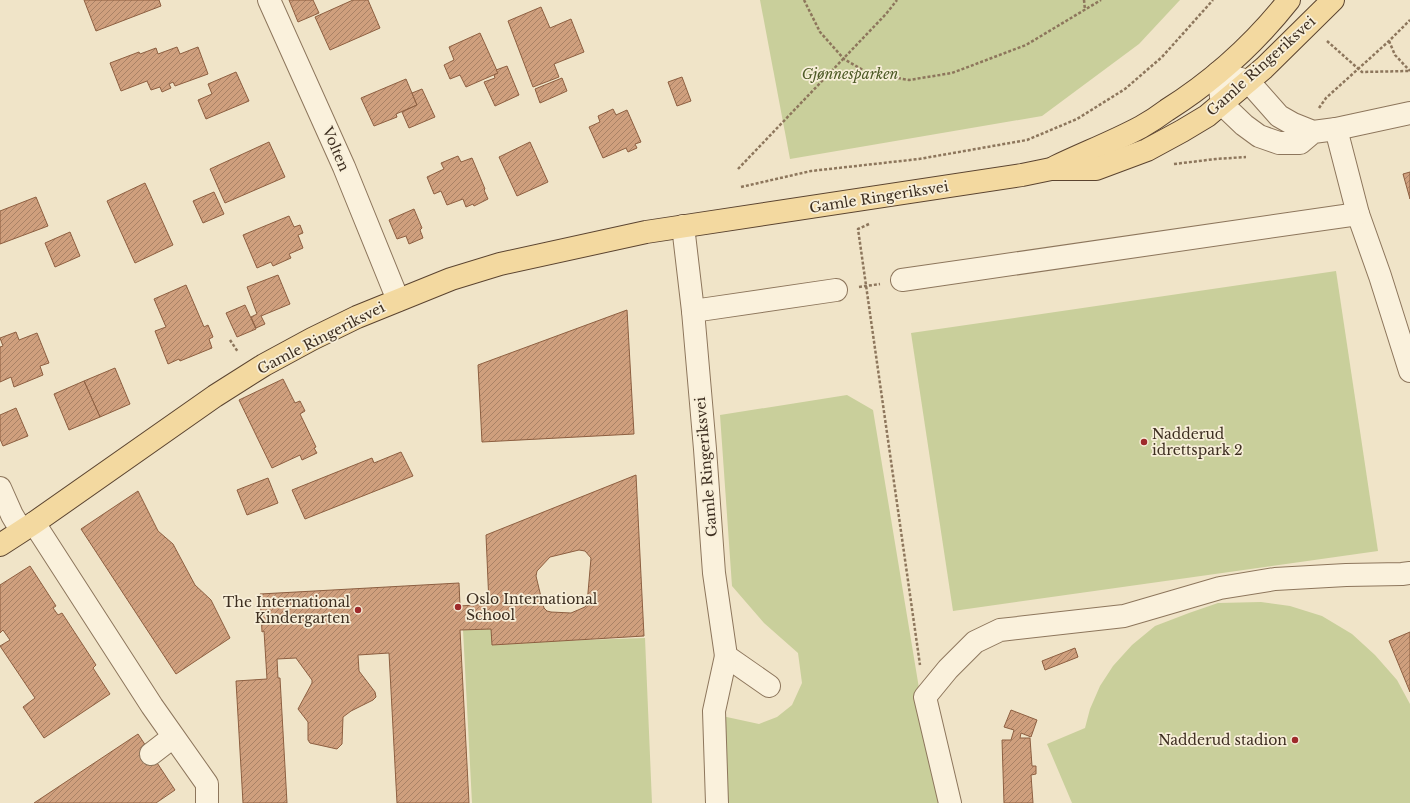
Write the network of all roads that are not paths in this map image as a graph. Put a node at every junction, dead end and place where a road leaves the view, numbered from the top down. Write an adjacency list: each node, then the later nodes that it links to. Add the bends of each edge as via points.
1 (269, 0): 15 (street, Volten, via 341,160)
2 (1289, 0): 4 (main road, Gamle Ringeriksvei, via 1274,19)
3 (1333, 0): 5 (main road, Gamle Ringeriksvei)
4 (1218, 73): 5 (street); 6 (street); 10 (main road, Gamle Ringeriksvei, via 1142,127)
5 (1248, 81): 6 (main road, Gamle Ringeriksvei); 9 (street, via 1279,116)
6 (1222, 104): 9 (street, via 1259,136 1279,143 1300,143); 10 (main road, Gamle Ringeriksvei, via 1207,116 1147,150 1096,169)
7 (1410, 113): 8 (street)
8 (1336, 129): 9 (street); 11 (street)
9 (1313, 132)
10 (1051, 170): 12 (main road, Gamle Ringeriksvei)
11 (1358, 214): 13 (street); 17 (street)
12 (683, 226): 15 (main road, Gamle Ringeriksvei, via 500,264 451,279); 16 (street, Gamle Ringeriksvei)
13 (902, 280)
14 (836, 290): 16 (street)
15 (398, 300): 19 (main road, Gamle Ringeriksvei, via 357,317 264,365 202,405)
16 (693, 311): 22 (street, Gamle Ringeriksvei, via 714,573)
17 (1410, 371)
18 (0, 488): 19 (street, via 12,515)
19 (28, 527): 20 (main road, Gamle Ringeriksvei); 24 (street)
20 (0, 545)
21 (1410, 573): 28 (street, via 1275,579 1220,588 1124,616 1000,630 975,642 925,697)
22 (726, 656): 23 (street); 27 (street, via 714,711)
23 (769, 686)
24 (173, 737): 25 (street); 26 (street, via 207,784)
25 (151, 754)
26 (207, 803)
27 (717, 803)
28 (950, 803)

